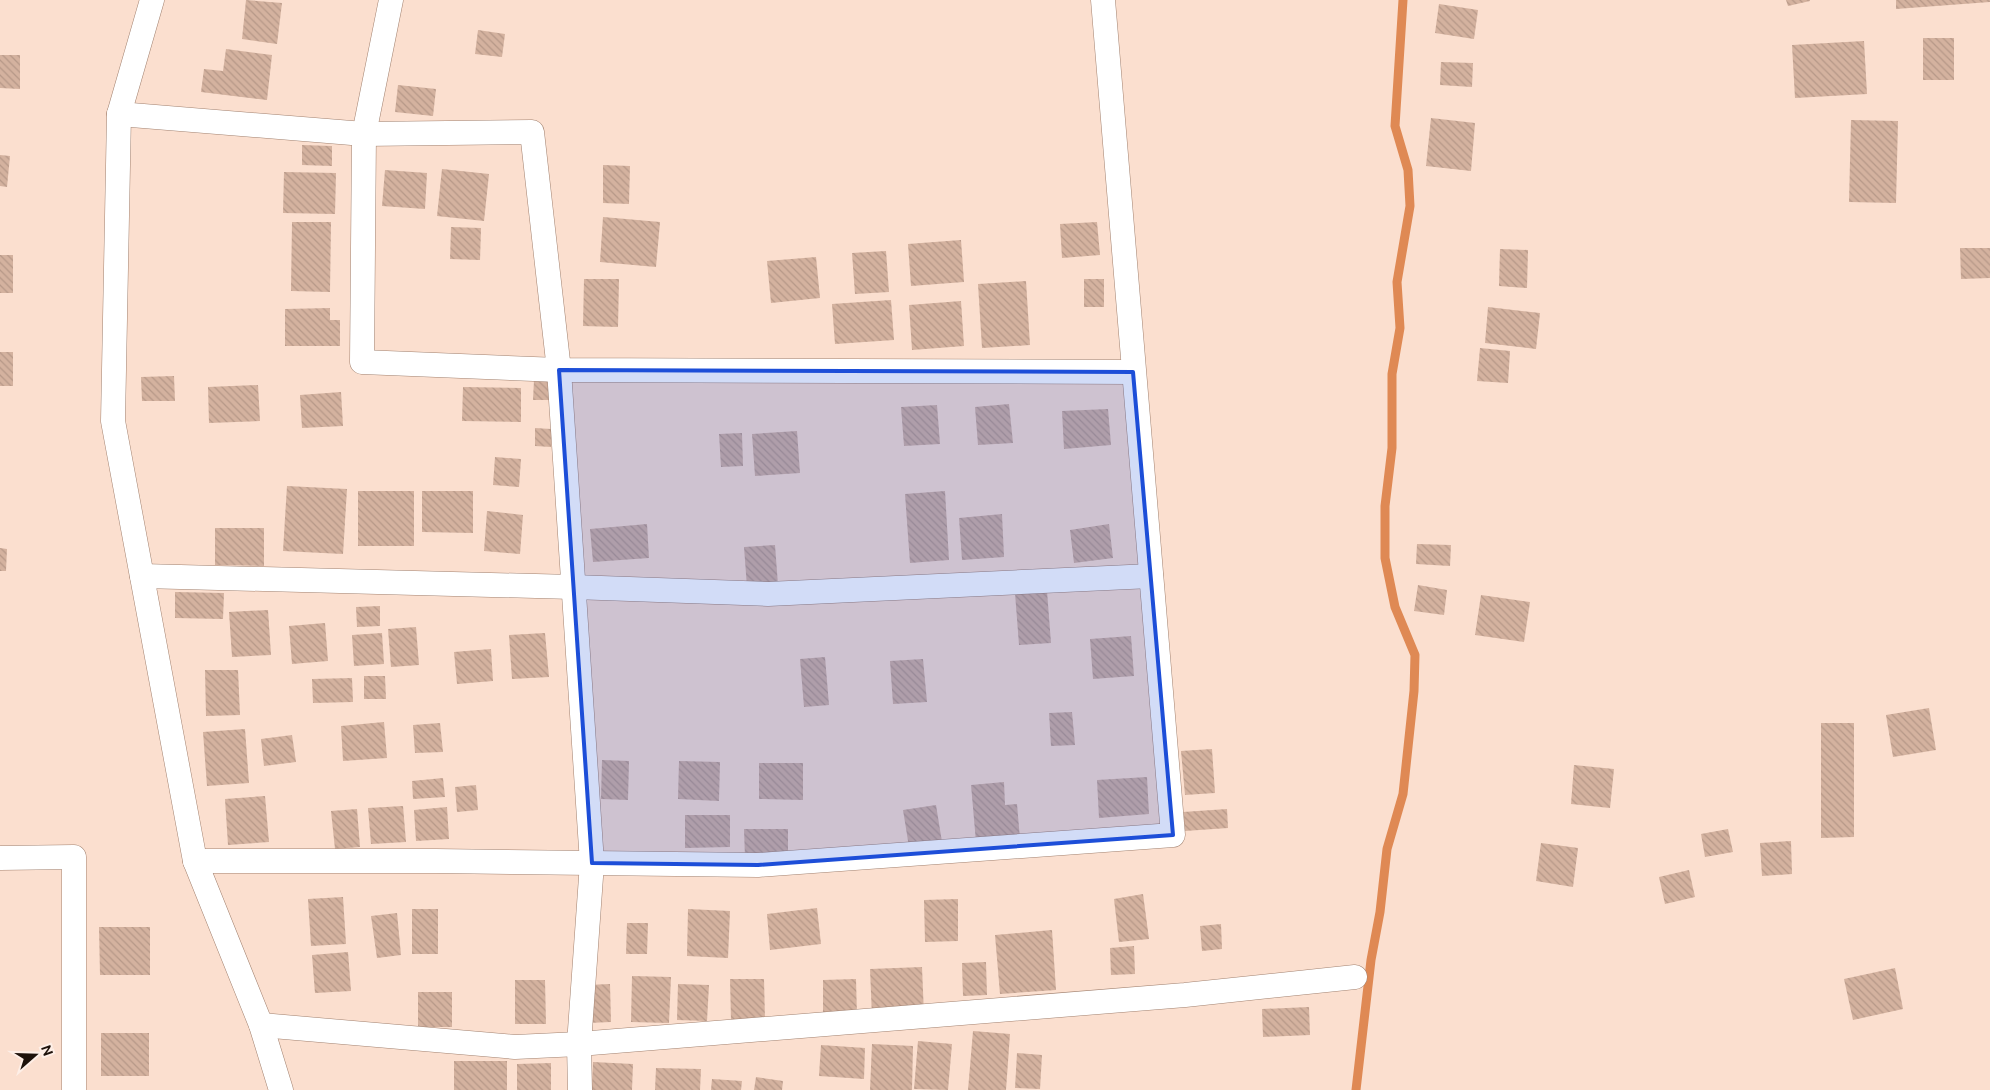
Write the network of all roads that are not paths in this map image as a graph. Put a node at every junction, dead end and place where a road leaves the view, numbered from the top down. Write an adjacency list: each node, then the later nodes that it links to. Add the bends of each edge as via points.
1 (152, 0): 4 (street)
2 (392, 0): 5 (street)
3 (1103, 0): 7 (street)
4 (119, 114): 5 (street); 8 (street, via 113,421)
5 (364, 134): 6 (street, via 532,132); 6 (street, via 362,362)
6 (559, 370): 7 (street); 10 (street)
7 (1133, 372): 9 (street)
8 (142, 576): 10 (street); 12 (street)
9 (1151, 576): 10 (street, via 768,594); 13 (street, via 1173,834 758,865)
10 (573, 586): 13 (street)
11 (0, 858): 17 (street, via 74,857)
12 (195, 861): 13 (street); 15 (street)
13 (592, 863): 16 (street)
14 (1355, 977): 16 (street, via 1175,996)
15 (261, 1026): 16 (street, via 514,1047); 18 (street)
16 (579, 1044): 19 (street)
17 (74, 1090)
18 (280, 1090)
19 (580, 1090)

